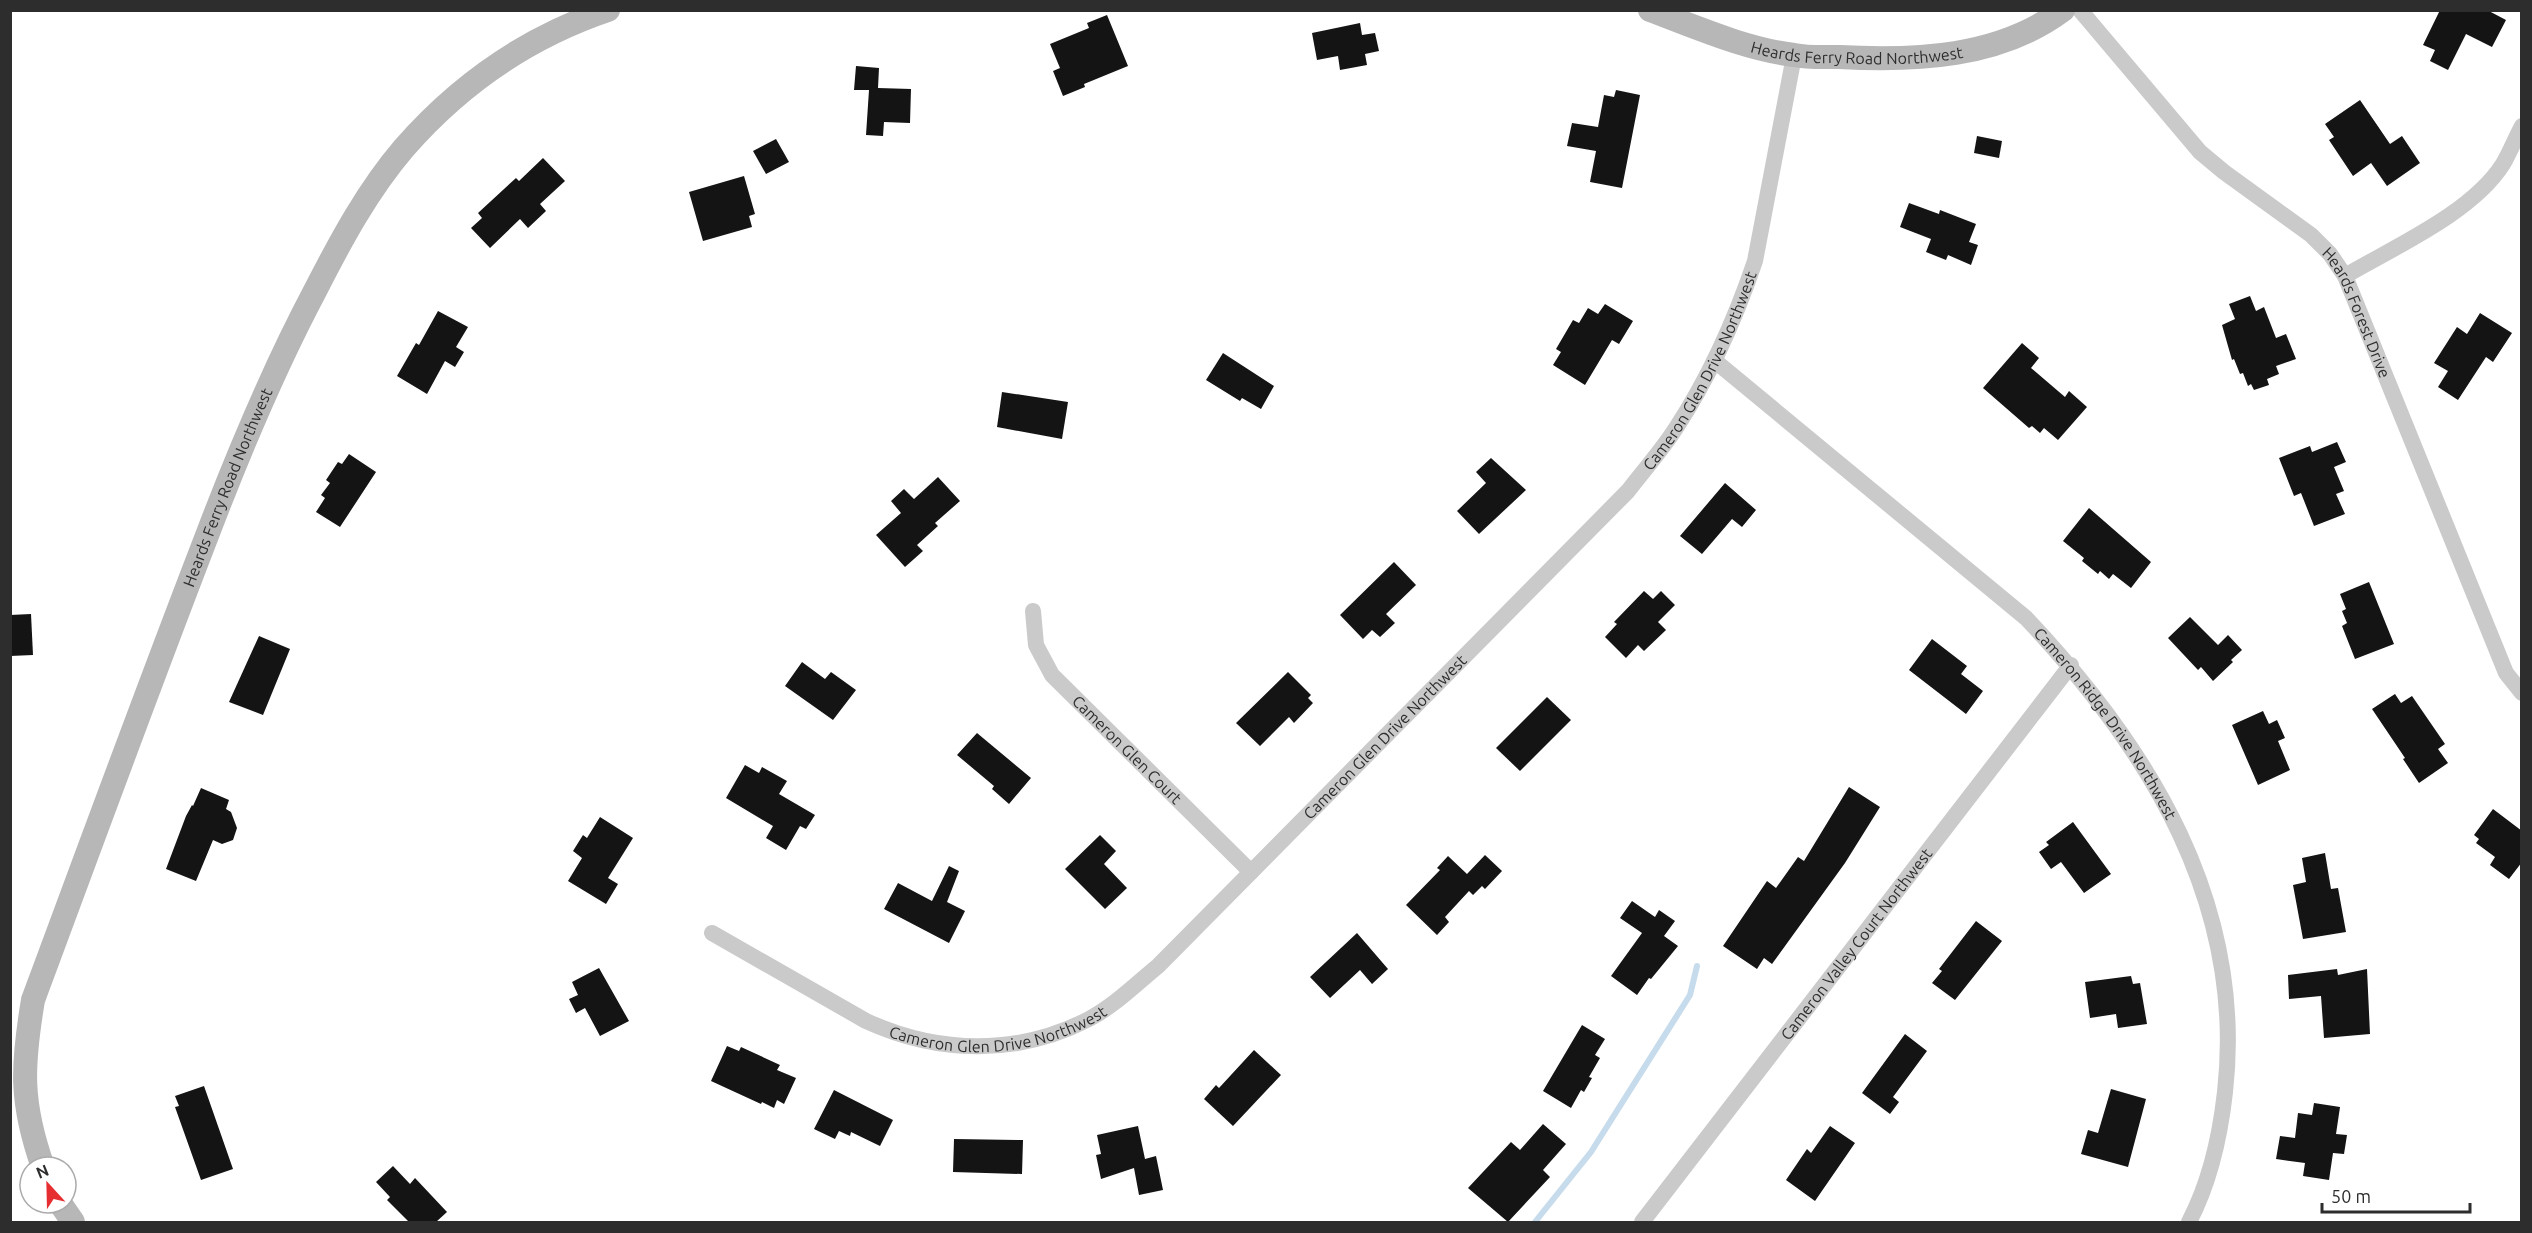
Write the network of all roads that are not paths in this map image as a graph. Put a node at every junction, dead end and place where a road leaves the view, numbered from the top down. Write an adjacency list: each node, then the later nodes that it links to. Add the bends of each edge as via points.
1 (608, 10): 14 (street, Heards Ferry Road Northwest, via 555,31 499,62 425,124 380,180 326,268 247,433 33,1000)
2 (1650, 10): 5 (street, Heards Ferry Road Northwest, via 1729,39)
3 (2063, 10): 5 (street, Heards Ferry Road Northwest, via 2029,31 1969,51 1880,59)
4 (2080, 10): 7 (street, Heards Forest Drive, via 2200,152 2311,235)
5 (1794, 56): 8 (street, Cameron Glen Drive Northwest, via 1755,261)
6 (2522, 126): 7 (street, via 2503,164 2458,210)
7 (2345, 276): 11 (street, Heards Forest Drive, via 2506,673)
8 (1715, 361): 10 (street, Cameron Ridge Drive Northwest, via 2026,618); 12 (street, Cameron Glen Drive Northwest, via 1675,430 1628,490)
9 (1033, 611): 12 (street, Cameron Glen Court, via 1036,645 1052,675)
10 (2071, 665): 16 (street, Cameron Valley Court Northwest); 17 (street, Cameron Ridge Drive Northwest, via 2118,726 2160,795 2196,870 2216,932 2227,995 2229,1060 2222,1125 2203,1195)
11 (2522, 693)
12 (1251, 872): 13 (street, Cameron Glen Drive Northwest, via 1158,966 1110,1006 1060,1032 1003,1046 945,1046 889,1032)
13 (712, 933)
14 (17, 1084): 15 (street, Heards Ferry Road Northwest)
15 (39, 1155)
16 (1642, 1222)
17 (2189, 1222)

